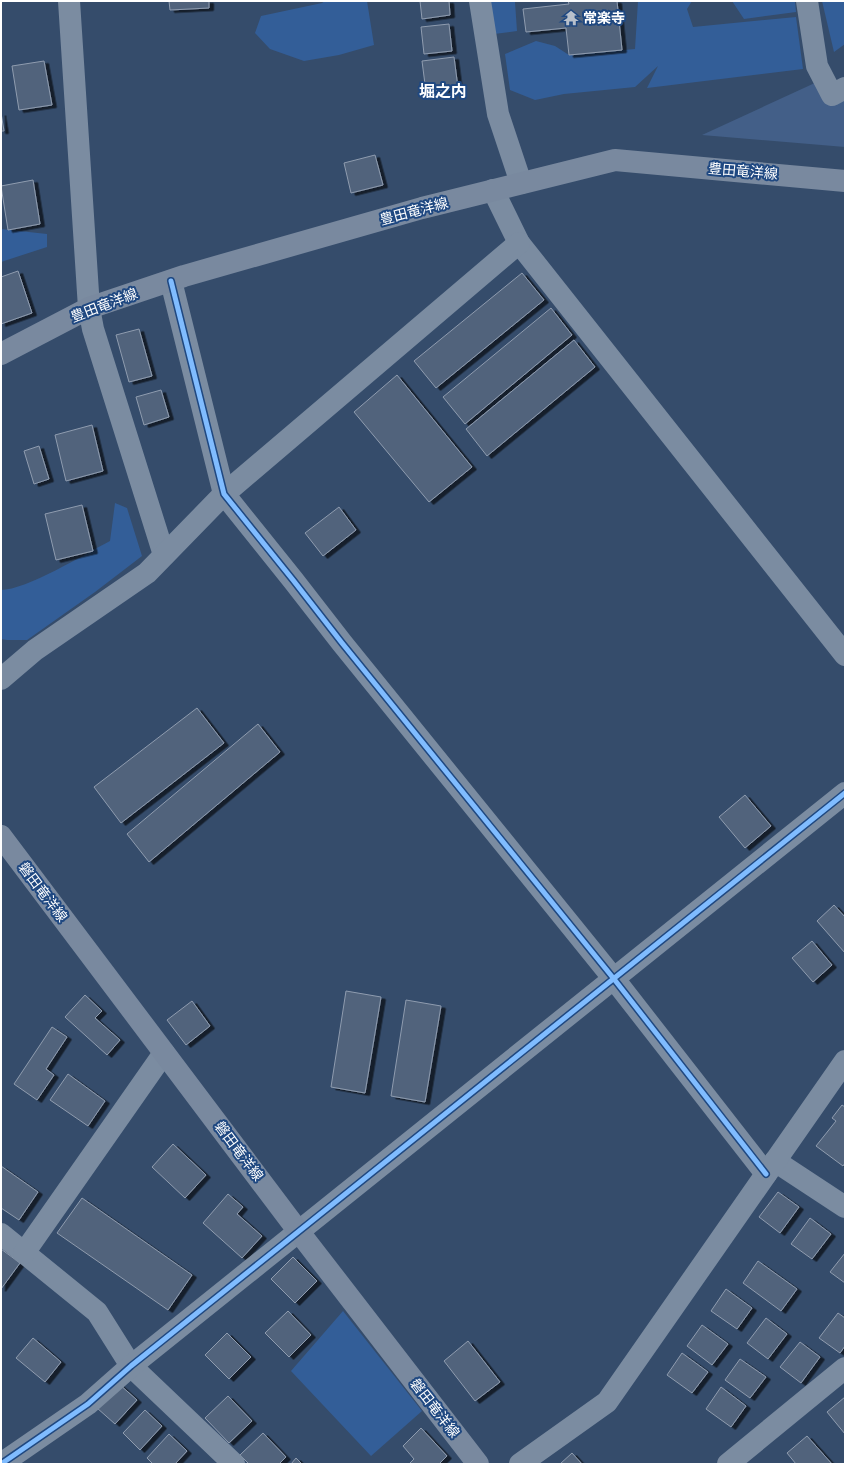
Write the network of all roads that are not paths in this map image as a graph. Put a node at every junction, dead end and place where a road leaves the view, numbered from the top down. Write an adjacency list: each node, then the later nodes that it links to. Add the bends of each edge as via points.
1 (69, 1): 10 (street)
2 (480, 1): 6 (street, via 498,114)
3 (807, 1): 4 (street, via 817,66 832,95)
4 (845, 88)
5 (845, 181): 6 (main road, 豊田竜洋線, via 614,160)
6 (520, 183): 7 (main road, 豊田竜洋線)
7 (493, 190): 8 (street); 9 (main road, 豊田竜洋線)
8 (519, 243): 12 (street); 14 (street)
9 (171, 281): 10 (main road, 豊田竜洋線); 12 (street)
10 (89, 308): 11 (main road, 豊田竜洋線); 13 (street, via 95,336)
11 (1, 354)
12 (224, 494): 13 (street); 18 (street, via 342,644)
13 (164, 555): 15 (street, via 147,573 35,650)
14 (845, 655)
15 (1, 679)
16 (845, 793): 18 (street)
17 (1, 836): 19 (main road, 磐田竜洋線)
18 (614, 979): 21 (street); 23 (street)
19 (164, 1053): 23 (main road, 磐田竜洋線); 25 (street)
20 (845, 1061): 21 (street)
21 (770, 1168): 22 (street); 31 (street, via 607,1402)
22 (845, 1206)
23 (299, 1232): 26 (street); 30 (main road, 磐田竜洋線)
24 (1, 1234): 25 (street)
25 (24, 1253): 26 (street, via 97,1312)
26 (131, 1366): 28 (street, via 88,1404); 29 (street)
27 (845, 1368): 32 (street)
28 (1, 1464)
29 (234, 1464)
30 (478, 1464)
31 (520, 1464)
32 (728, 1464)

